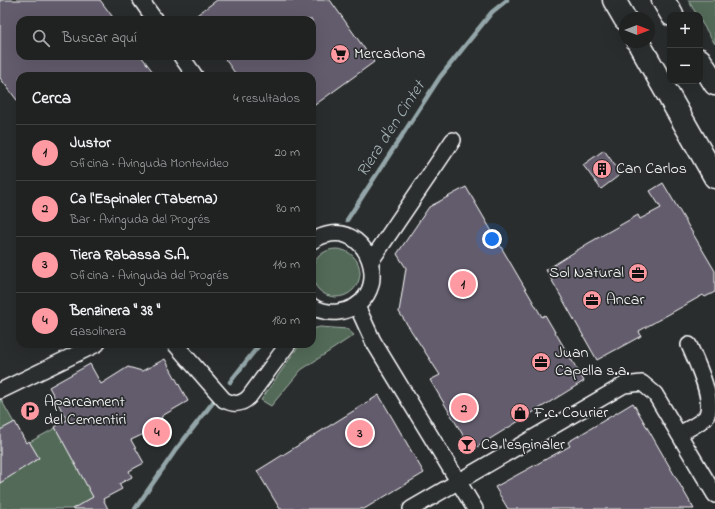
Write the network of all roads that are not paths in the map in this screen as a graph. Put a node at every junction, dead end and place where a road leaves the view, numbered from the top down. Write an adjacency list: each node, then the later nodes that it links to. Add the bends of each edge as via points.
1 (141, 0): 6 (street)
2 (614, 0): 4 (highway)
3 (663, 0): 5 (highway)
4 (621, 12)
5 (670, 12)
6 (152, 16)
7 (641, 48): 13 (highway)
8 (185, 60): 10 (street)
9 (703, 65): 11 (highway)
10 (192, 72)
11 (715, 84)
12 (453, 140): 15 (street)
13 (715, 177)
14 (316, 239): 15 (street, via 326,235 346,236 361,245)
15 (372, 261): 16 (street, via 373,276 370,290)
16 (357, 306): 17 (street, via 333,313); 24 (street, via 373,341)
17 (316, 309)
18 (689, 345): 23 (street, via 712,396 712,407 706,418)
19 (89, 348): 22 (street)
20 (178, 348): 21 (street, via 224,400 232,404 244,402 249,398)
21 (285, 348)
22 (0, 390)
23 (679, 434): 24 (street, via 655,394 642,383 624,385); 25 (street)
24 (459, 482): 26 (street); 27 (street)
25 (715, 495)
26 (411, 509)
27 (475, 509)

